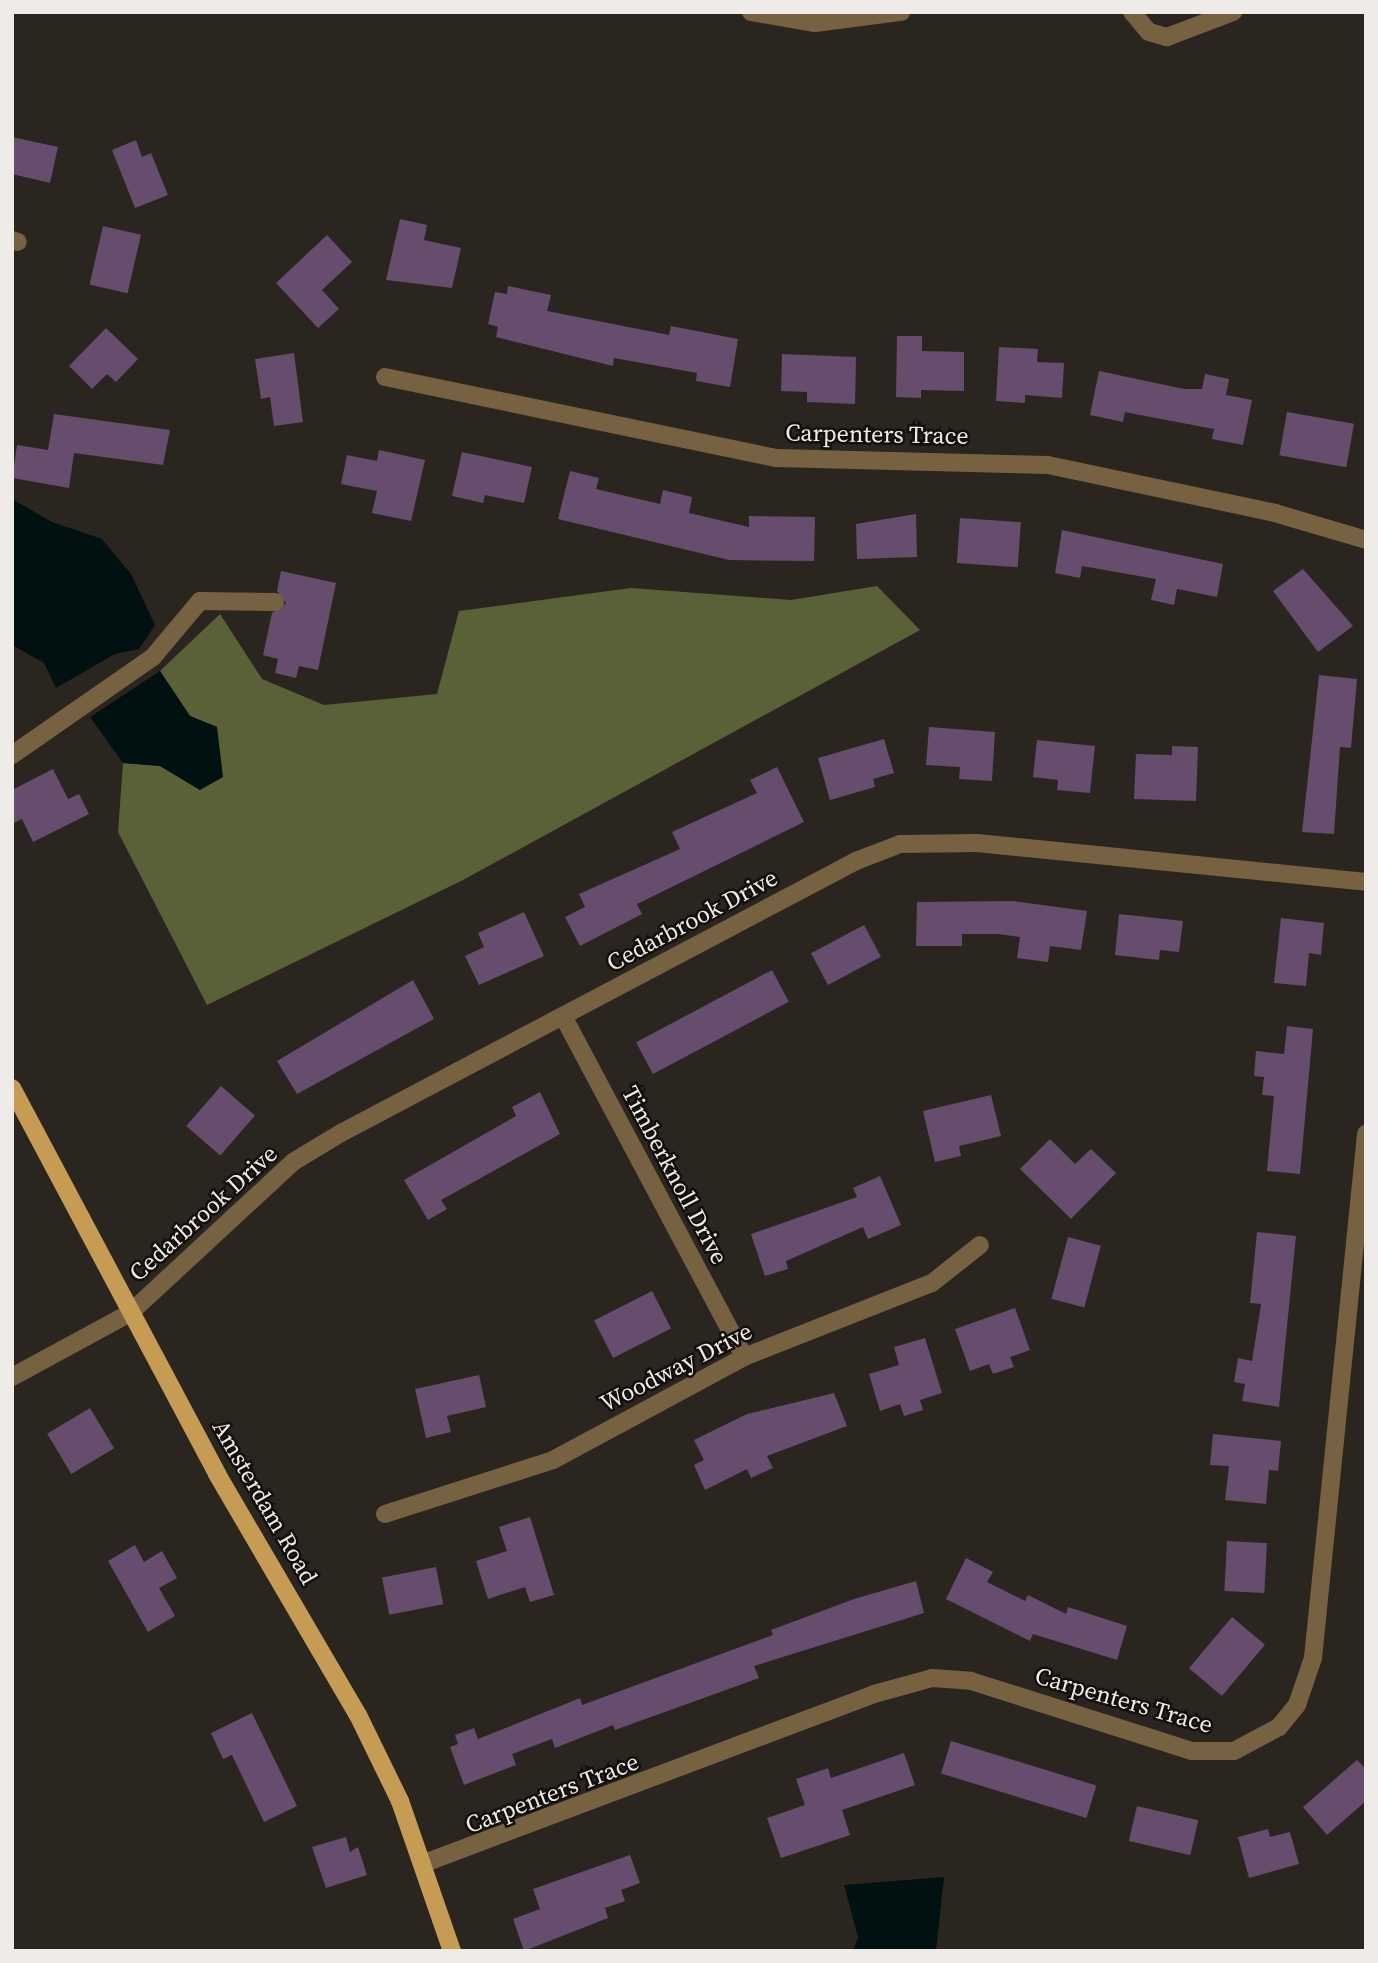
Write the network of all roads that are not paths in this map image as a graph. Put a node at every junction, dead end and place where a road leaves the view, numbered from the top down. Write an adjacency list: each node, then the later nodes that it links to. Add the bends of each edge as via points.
1 (751, 12): 2 (street, via 815,23)
2 (901, 12)
3 (1132, 12): 4 (street, via 1149,32 1167,37)
4 (1233, 12)
5 (385, 377): 6 (street, Carpenters Trace, via 777,458 1048,465 1275,513)
6 (1366, 540)
7 (275, 602): 8 (street, via 200,601 153,657)
8 (12, 755)
9 (1366, 882): 10 (street, Cedarbrook Drive, via 977,843 900,844 856,861)
10 (563, 1016): 14 (street, Cedarbrook Drive, via 293,1163); 15 (street, Timberknoll Drive)
11 (12, 1088): 14 (main road, Amsterdam Road)
12 (1366, 1134): 18 (street, Carpenters Trace, via 1313,1658 1297,1705 1279,1727 1234,1751 1192,1751 971,1681 932,1678 874,1694)
13 (980, 1245): 15 (street, Woodway Drive, via 932,1283)
14 (130, 1313): 16 (street, Cedarbrook Drive); 18 (main road, Amsterdam Road, via 358,1716 400,1801)
15 (744, 1357): 17 (street, Woodway Drive, via 553,1460)
16 (12, 1377)
17 (385, 1514)
18 (422, 1864): 19 (main road, Amsterdam Road)
19 (452, 1951)

